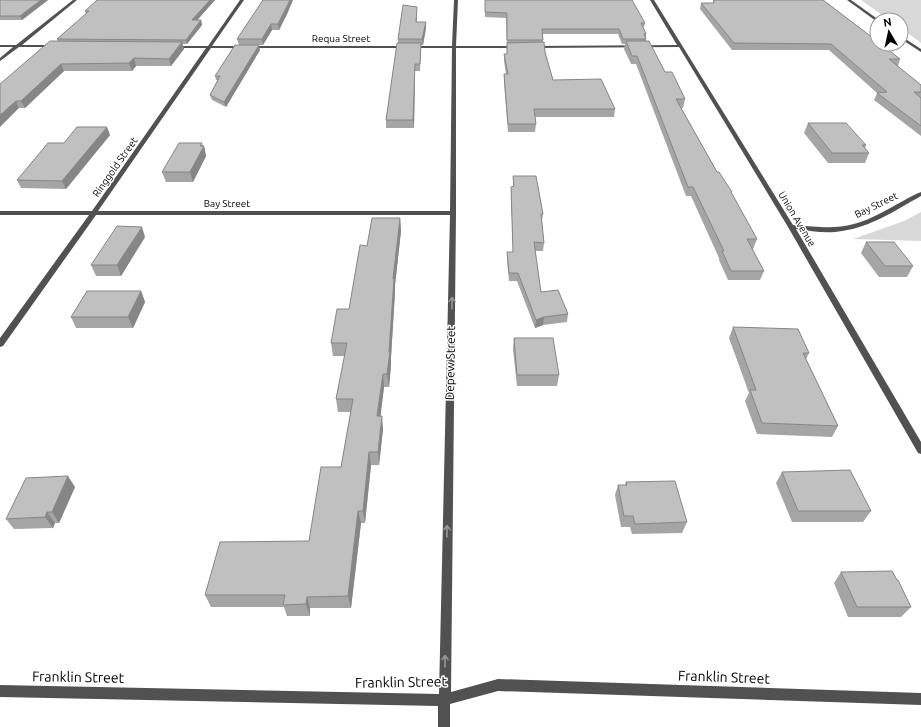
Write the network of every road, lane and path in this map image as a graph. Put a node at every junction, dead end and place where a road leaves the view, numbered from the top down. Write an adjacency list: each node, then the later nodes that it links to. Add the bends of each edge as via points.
1 (75, 0): 9 (street)
2 (242, 0): 13 (street, Ringgold Street)
3 (456, 0): 16 (street, Depew Street)
4 (652, 0): 11 (street, Union Avenue)
5 (849, 0): 6 (street)
6 (869, 14)
7 (909, 43): 17 (street)
8 (0, 46): 9 (street)
9 (17, 46): 10 (street); 18 (street)
10 (63, 46)
11 (681, 46): 15 (street); 23 (street, Union Avenue)
12 (171, 47): 13 (street, Requa Street)
13 (210, 47): 16 (street, Requa Street); 21 (street, Ringgold Street)
14 (525, 47): 16 (street, Requa Street)
15 (533, 47)
16 (455, 48): 22 (street, Depew Street)
17 (921, 51)
18 (0, 60)
19 (921, 194): 23 (street, Bay Street, via 849,228 833,230)
20 (0, 213): 21 (street, Bay Street)
21 (94, 213): 22 (street, Bay Street); 24 (street, Ringgold Street)
22 (453, 214): 28 (street, Depew Street, one-way to 22)
23 (791, 227): 25 (street, Union Avenue)
24 (0, 344)
25 (921, 450)
26 (0, 691): 28 (street, Franklin Street)
27 (921, 699): 28 (street, Franklin Street, via 498,685)
28 (444, 700): 29 (street, Depew Street)
29 (444, 727)

